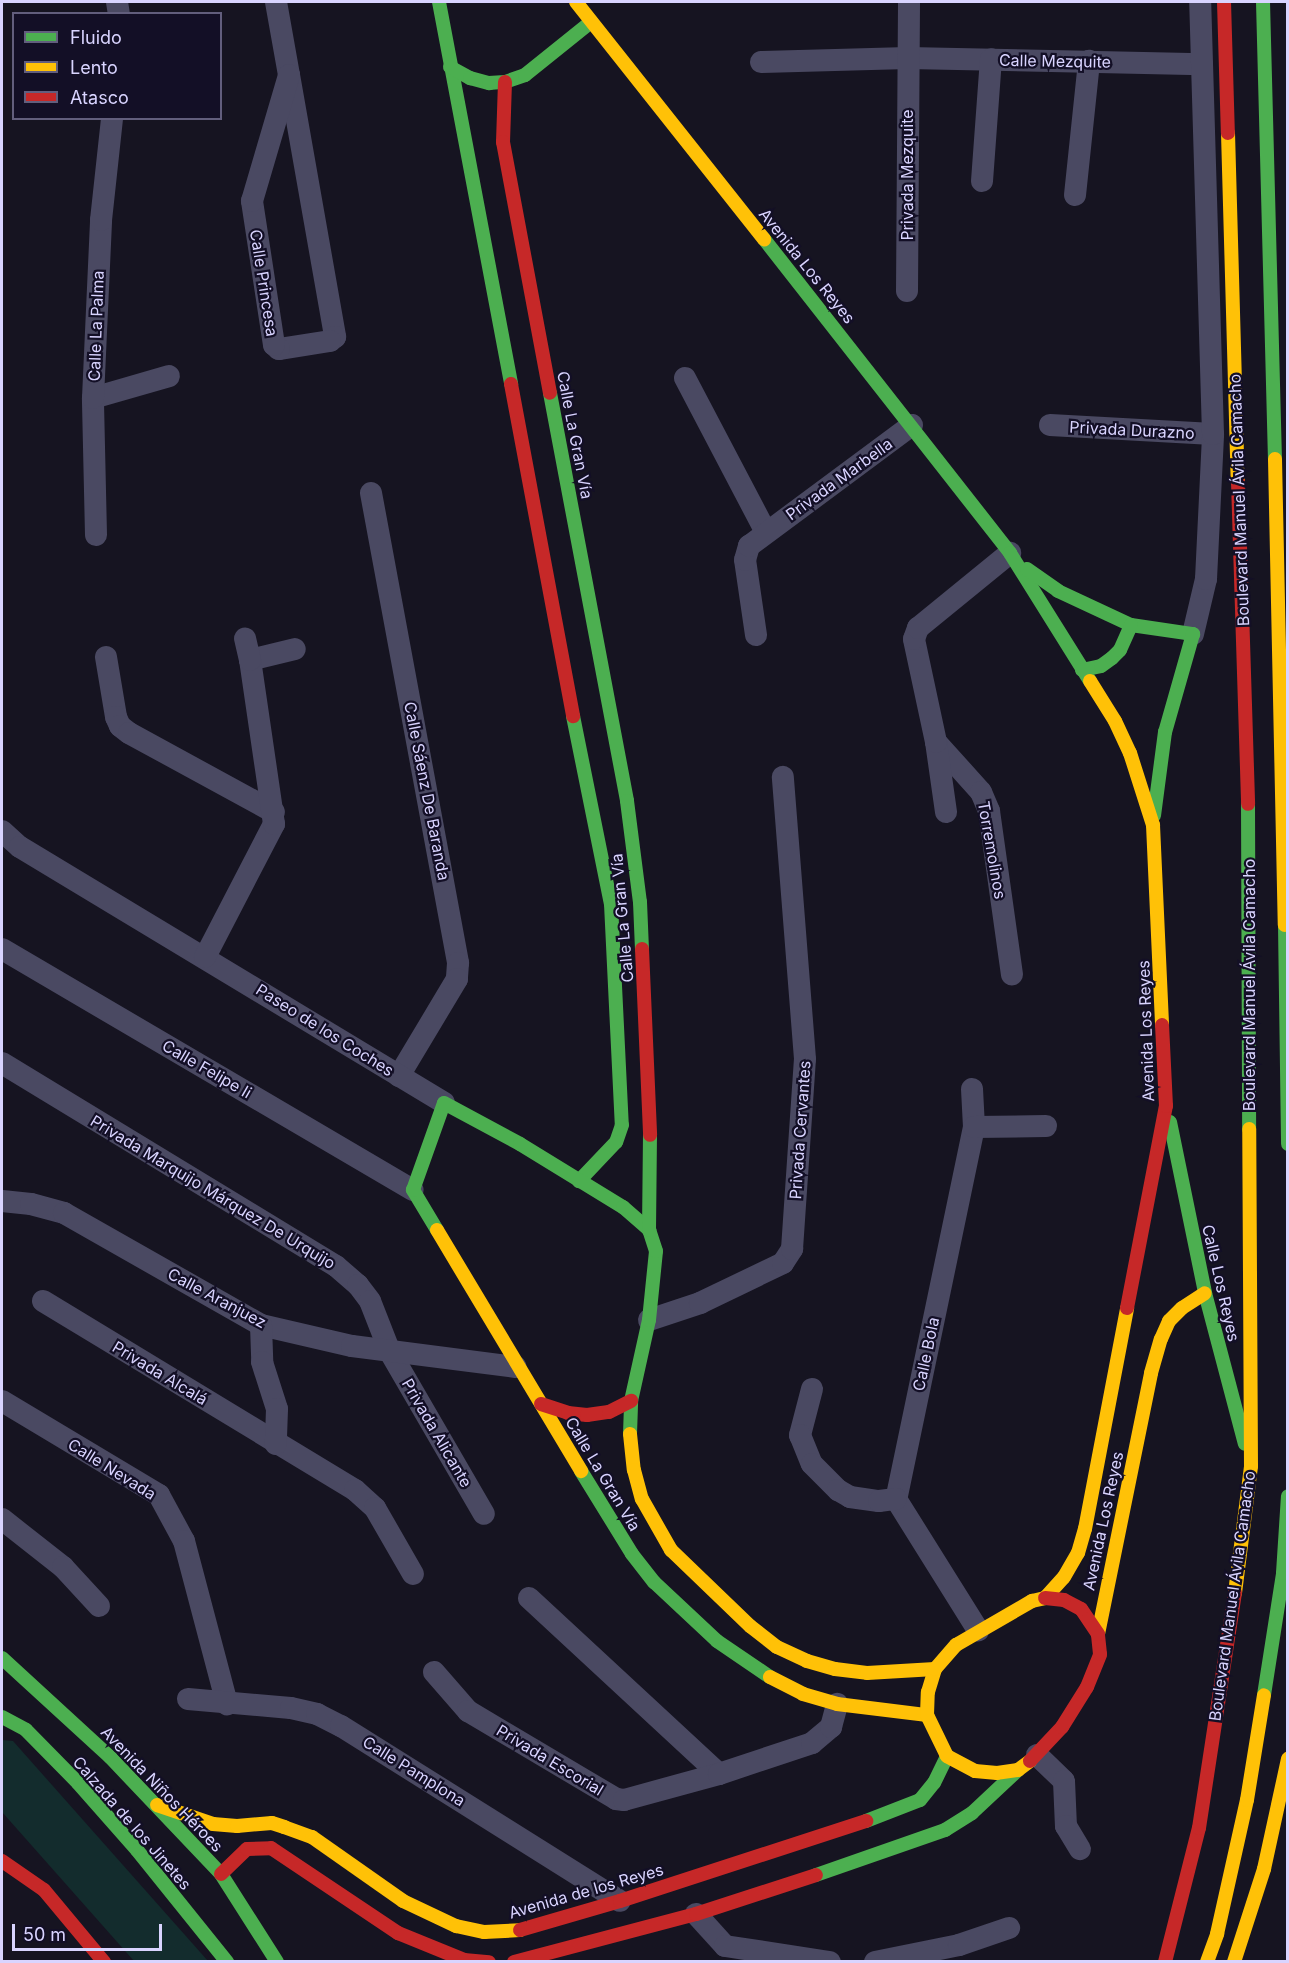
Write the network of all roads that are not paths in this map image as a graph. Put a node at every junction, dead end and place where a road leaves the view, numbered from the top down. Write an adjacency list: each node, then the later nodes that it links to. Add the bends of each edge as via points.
1 (276, 2): 15 (street, Calle Princesa)
2 (439, 2): 14 (main road, Calle La Gran Vía)
3 (576, 2): 8 (main road, Avenida Los Reyes)
4 (909, 2): 9 (street, Privada Mezquite)
5 (1200, 2): 13 (street, Boulevard Manuel Ávila Camacho)
6 (1224, 2): 73 (main road, Boulevard Manuel Ávila Camacho, via 1248,809)
7 (1263, 2): 56 (main road, via 1282,732)
8 (591, 22): 16 (main road, via 525,75); 24 (main road, Avenida Los Reyes)
9 (908, 58): 10 (street, Calle Mezquite); 11 (street, Calle Mezquite); 20 (street, Privada Mezquite)
10 (991, 59): 12 (street, Calle Mezquite); 18 (street)
11 (761, 62)
12 (1089, 62): 13 (street, Calle Mezquite); 19 (street)
13 (1202, 64): 26 (street, Boulevard Manuel Ávila Camacho)
14 (450, 67): 16 (main road, via 470,78); 58 (main road, Calle La Gran Vía, via 611,904 622,1125 616,1142)
15 (289, 75): 15 (street, Calle Princesa, via 335,337 279,349 274,345 252,201)
16 (506, 82): 61 (main road, Calle La Gran Vía, via 503,142 627,801 640,902 651,1161)
17 (112, 120): 23 (street, Calle La Palma, via 100,220)
18 (982, 181)
19 (1075, 195)
20 (907, 291)
21 (169, 376): 23 (street)
22 (685, 378): 28 (street)
23 (93, 398): 29 (street, Calle La Palma)
24 (912, 425): 28 (street, Privada Marbella); 30 (main road, Avenida Los Reyes)
25 (1050, 425): 26 (street, Privada Durazno)
26 (1213, 434): 32 (street, Boulevard Manuel Ávila Camacho, via 1206,579)
27 (371, 493): 47 (street, Calle Sáenz De Baranda, via 458,963 457,979)
28 (766, 532): 33 (street, Privada Marbella, via 749,546 745,560)
29 (96, 535)
30 (1010, 553): 31 (main road, Avenida Los Reyes, via 1036,578); 36 (main road, Avenida Los Reyes); 37 (street, Torremolinos, via 918,628 915,651)
31 (1131, 625): 32 (main road, Avenida Los Reyes); 36 (main road, via 1112,658 1101,666)
32 (1192, 634): 41 (main road, Boulevard Manuel Ávila Camacho, via 1165,732)
33 (756, 635)
34 (295, 649): 39 (street, via 248,649)
35 (106, 657): 39 (street, via 120,726)
36 (1082, 670): 41 (main road, Avenida Los Reyes, via 1115,721 1130,753)
37 (936, 742): 40 (street, Torremolinos); 45 (street, Torremolinos, via 981,792 989,811)
38 (783, 777): 64 (street, Privada Cervantes, via 805,1059 792,1249 783,1263 700,1303)
39 (274, 812): 44 (street, via 269,839)
40 (946, 812)
41 (1153, 825): 50 (main road, Avenida Los Reyes)
42 (2, 831): 44 (street, Paseo de los Coches, via 20,847)
43 (2, 949): 59 (street, Calle Felipe Ii)
44 (205, 957): 47 (street, Paseo de los Coches)
45 (1012, 974)
46 (2, 1063): 66 (street, Privada Marquijo Márquez De Urquijo, via 336,1266 370,1301)
47 (399, 1076): 49 (street, Paseo de los Coches)
48 (972, 1089): 53 (street, Calle Bola)
49 (444, 1103): 51 (main road, Paseo de los Coches); 57 (main road)
50 (1166, 1106): 62 (main road, Calle Los Reyes); 80 (main road, Avenida Los Reyes, via 1085,1529 1078,1553)
51 (478, 1121): 54 (main road); 58 (main road, Paseo de los Coches)
52 (1046, 1126): 53 (street)
53 (974, 1128): 75 (street, Calle Bola)
54 (460, 1132)
55 (443, 1144): 57 (main road)
56 (1287, 1144)
57 (426, 1156): 59 (main road)
58 (579, 1180): 61 (main road, Paseo de los Coches, via 623,1207)
59 (413, 1190): 67 (main road, Calle La Gran Vía)
60 (2, 1201): 65 (street, Calle Aranjuez, via 64,1212)
61 (649, 1230): 64 (main road, Calle La Gran Vía, via 656,1251)
62 (1205, 1293): 73 (main road, Calle Los Reyes); 83 (main road, Avenida Los Reyes, via 1169,1321 1159,1347)
63 (44, 1301): 72 (street, Privada Alcalá)
64 (649, 1320): 70 (main road, Calle La Gran Vía)
65 (261, 1325): 66 (street, Calle Aranjuez); 72 (street, via 262,1362 277,1409)
66 (390, 1352): 67 (street, Calle Aranjuez); 76 (street, Privada Alicante)
67 (516, 1367): 71 (main road, Calle La Gran Vía)
68 (812, 1389): 75 (street, via 800,1435 812,1464 850,1497 879,1502)
69 (2, 1401): 88 (street, Calle Nevada, via 159,1495 184,1541)
70 (632, 1401): 71 (main road, via 609,1412 587,1415); 85 (main road, Calle La Gran Vía, via 630,1438 642,1499 671,1550 750,1626 777,1647 835,1669 867,1673)
71 (541, 1404): 89 (main road, Calle La Gran Vía, via 632,1554 654,1582 717,1641 759,1672 803,1694)
72 (276, 1444): 78 (street, Privada Alcalá, via 366,1498)
73 (1251, 1466): 115 (main road, Boulevard Manuel Ávila Camacho, via 1199,1828)
74 (1287, 1496): 116 (main road, via 1283,1574 1247,1800)
75 (896, 1499): 82 (street)
76 (484, 1514)
77 (2, 1519): 81 (street, via 63,1568)
78 (413, 1574)
79 (529, 1598): 96 (street)
80 (1045, 1598): 82 (main road); 83 (main road, via 1064,1600 1081,1609)
81 (99, 1606)
82 (978, 1630): 85 (main road, via 956,1645)
83 (1098, 1634): 92 (main road, via 1100,1654 1087,1687 1062,1727)
84 (2, 1658): 97 (main road, Avenida Niños Héroes)
85 (935, 1669): 90 (main road)
86 (434, 1672): 96 (street, Privada Escorial, via 468,1712 616,1799 632,1800)
87 (188, 1699): 88 (street, Calle Pamplona)
88 (227, 1704): 105 (street, Calle Pamplona, via 291,1708 317,1714 341,1726)
89 (837, 1704): 90 (main road, Calle La Gran Vía); 96 (street, Privada Escorial, via 831,1727 812,1743)
90 (927, 1715): 93 (main road)
91 (2, 1717): 109 (main road, Calzada de los Jinetes, via 26,1730 78,1783)
92 (1037, 1755): 95 (main road); 100 (street, via 1064,1781 1065,1821)
93 (947, 1756): 95 (main road, via 975,1771); 105 (main road, Avenida de los Reyes, via 920,1800 900,1810)
94 (1287, 1759): 117 (main road, via 1264,1869)
95 (1018, 1770): 106 (main road, via 972,1813 945,1830)
96 (719, 1774)
97 (157, 1805): 98 (main road, Avenida de los Reyes, via 213,1824); 103 (main road, Avenida Niños Héroes)
98 (237, 1826): 101 (street); 105 (main road, Avenida de los Reyes, via 272,1823 312,1837 403,1901 465,1928 484,1932 516,1931)
99 (9, 1848): 104 (main road)
100 (1080, 1849)
101 (247, 1850): 103 (main road); 111 (main road, via 271,1848 281,1852 398,1933 465,1960)
102 (2, 1861): 104 (main road)
103 (221, 1874): 110 (main road, Avenida Niños Héroes)
104 (44, 1890): 108 (main road)
105 (620, 1901)
106 (696, 1914): 112 (main road); 113 (street, via 725,1946)
107 (1009, 1928): 114 (street, via 959,1946)
108 (104, 1962)
109 (227, 1962)
110 (277, 1962)
111 (489, 1962)
112 (514, 1962)
113 (830, 1962)
114 (875, 1962)
115 (1165, 1962)
116 (1207, 1962)
117 (1234, 1962)

